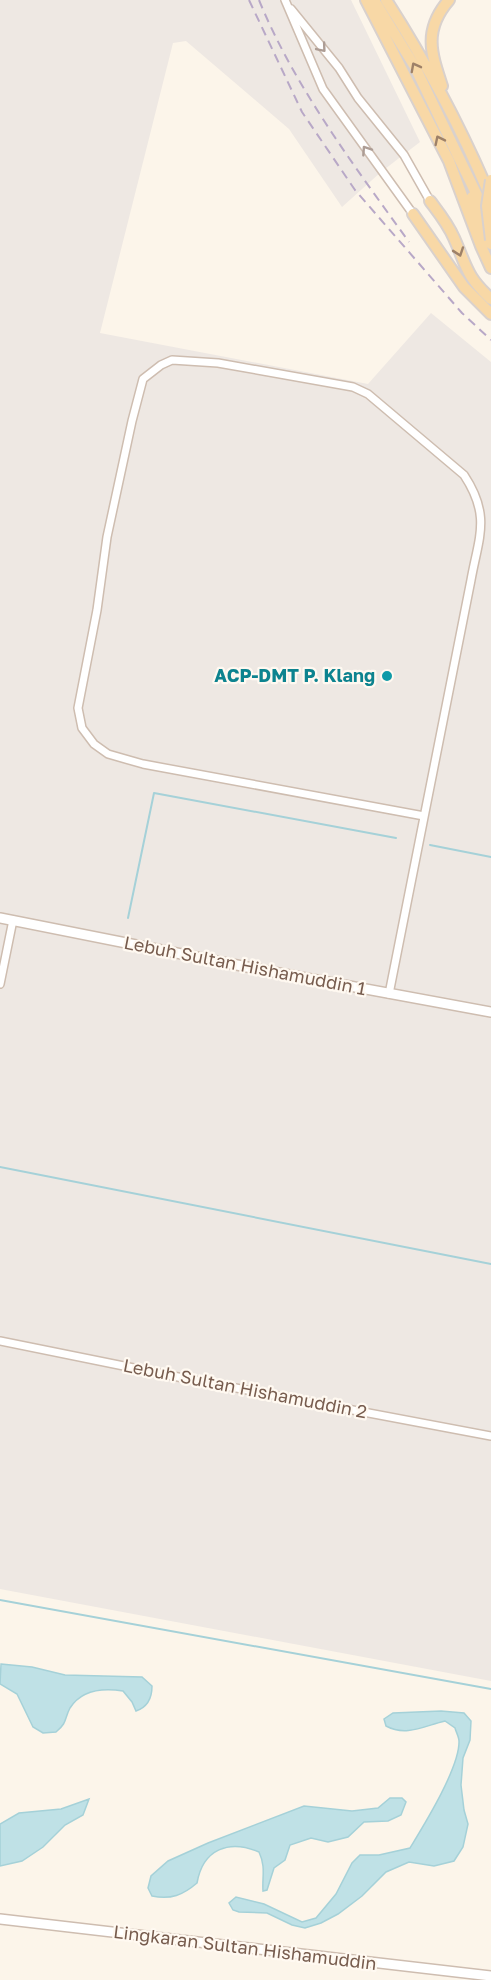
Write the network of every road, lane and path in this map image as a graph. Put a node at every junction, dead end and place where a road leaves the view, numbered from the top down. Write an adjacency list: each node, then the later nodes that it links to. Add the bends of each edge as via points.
1 (366, 0): 16 (main road, one-way to 1, via 429,119)
2 (374, 0): 7 (main road, one-way to 2, via 415,67)
3 (386, 0): 6 (main road)
4 (449, 0): 6 (main road, via 437,19 431,45)
5 (285, 1): 12 (street, one-way to 12, via 404,154); 13 (street, one-way to 5, via 323,89)
6 (450, 110): 8 (main road)
7 (459, 158): 14 (main road); 15 (main road)
8 (476, 164): 10 (main road); 11 (main road)
9 (491, 180): 15 (main road, bridge)
10 (491, 187)
11 (491, 199)
12 (430, 201): 17 (main road, one-way to 17, via 450,230 476,285)
13 (413, 214): 18 (main road, via 464,287)
14 (491, 224)
15 (491, 242)
16 (491, 267)
17 (491, 299)
18 (491, 314)
19 (424, 816): 19 (street, via 481,520 475,491 464,475 368,394 353,387 218,363 172,360 161,365 143,379 132,421 107,537 78,708 82,728 108,754 143,764); 23 (street)
20 (0, 918): 21 (street, Lebuh Sultan Hishamuddin 1)
21 (13, 920): 22 (street); 23 (street, Lebuh Sultan Hishamuddin 1)
22 (0, 984)
23 (389, 994): 24 (street, Lebuh Sultan Hishamuddin 1)
24 (491, 1012)
25 (0, 1341): 26 (street, Lebuh Sultan Hishamuddin 2)
26 (491, 1436)
27 (0, 1919): 28 (street, Lingkaran Sultan Hishamuddin)
28 (491, 1976)

